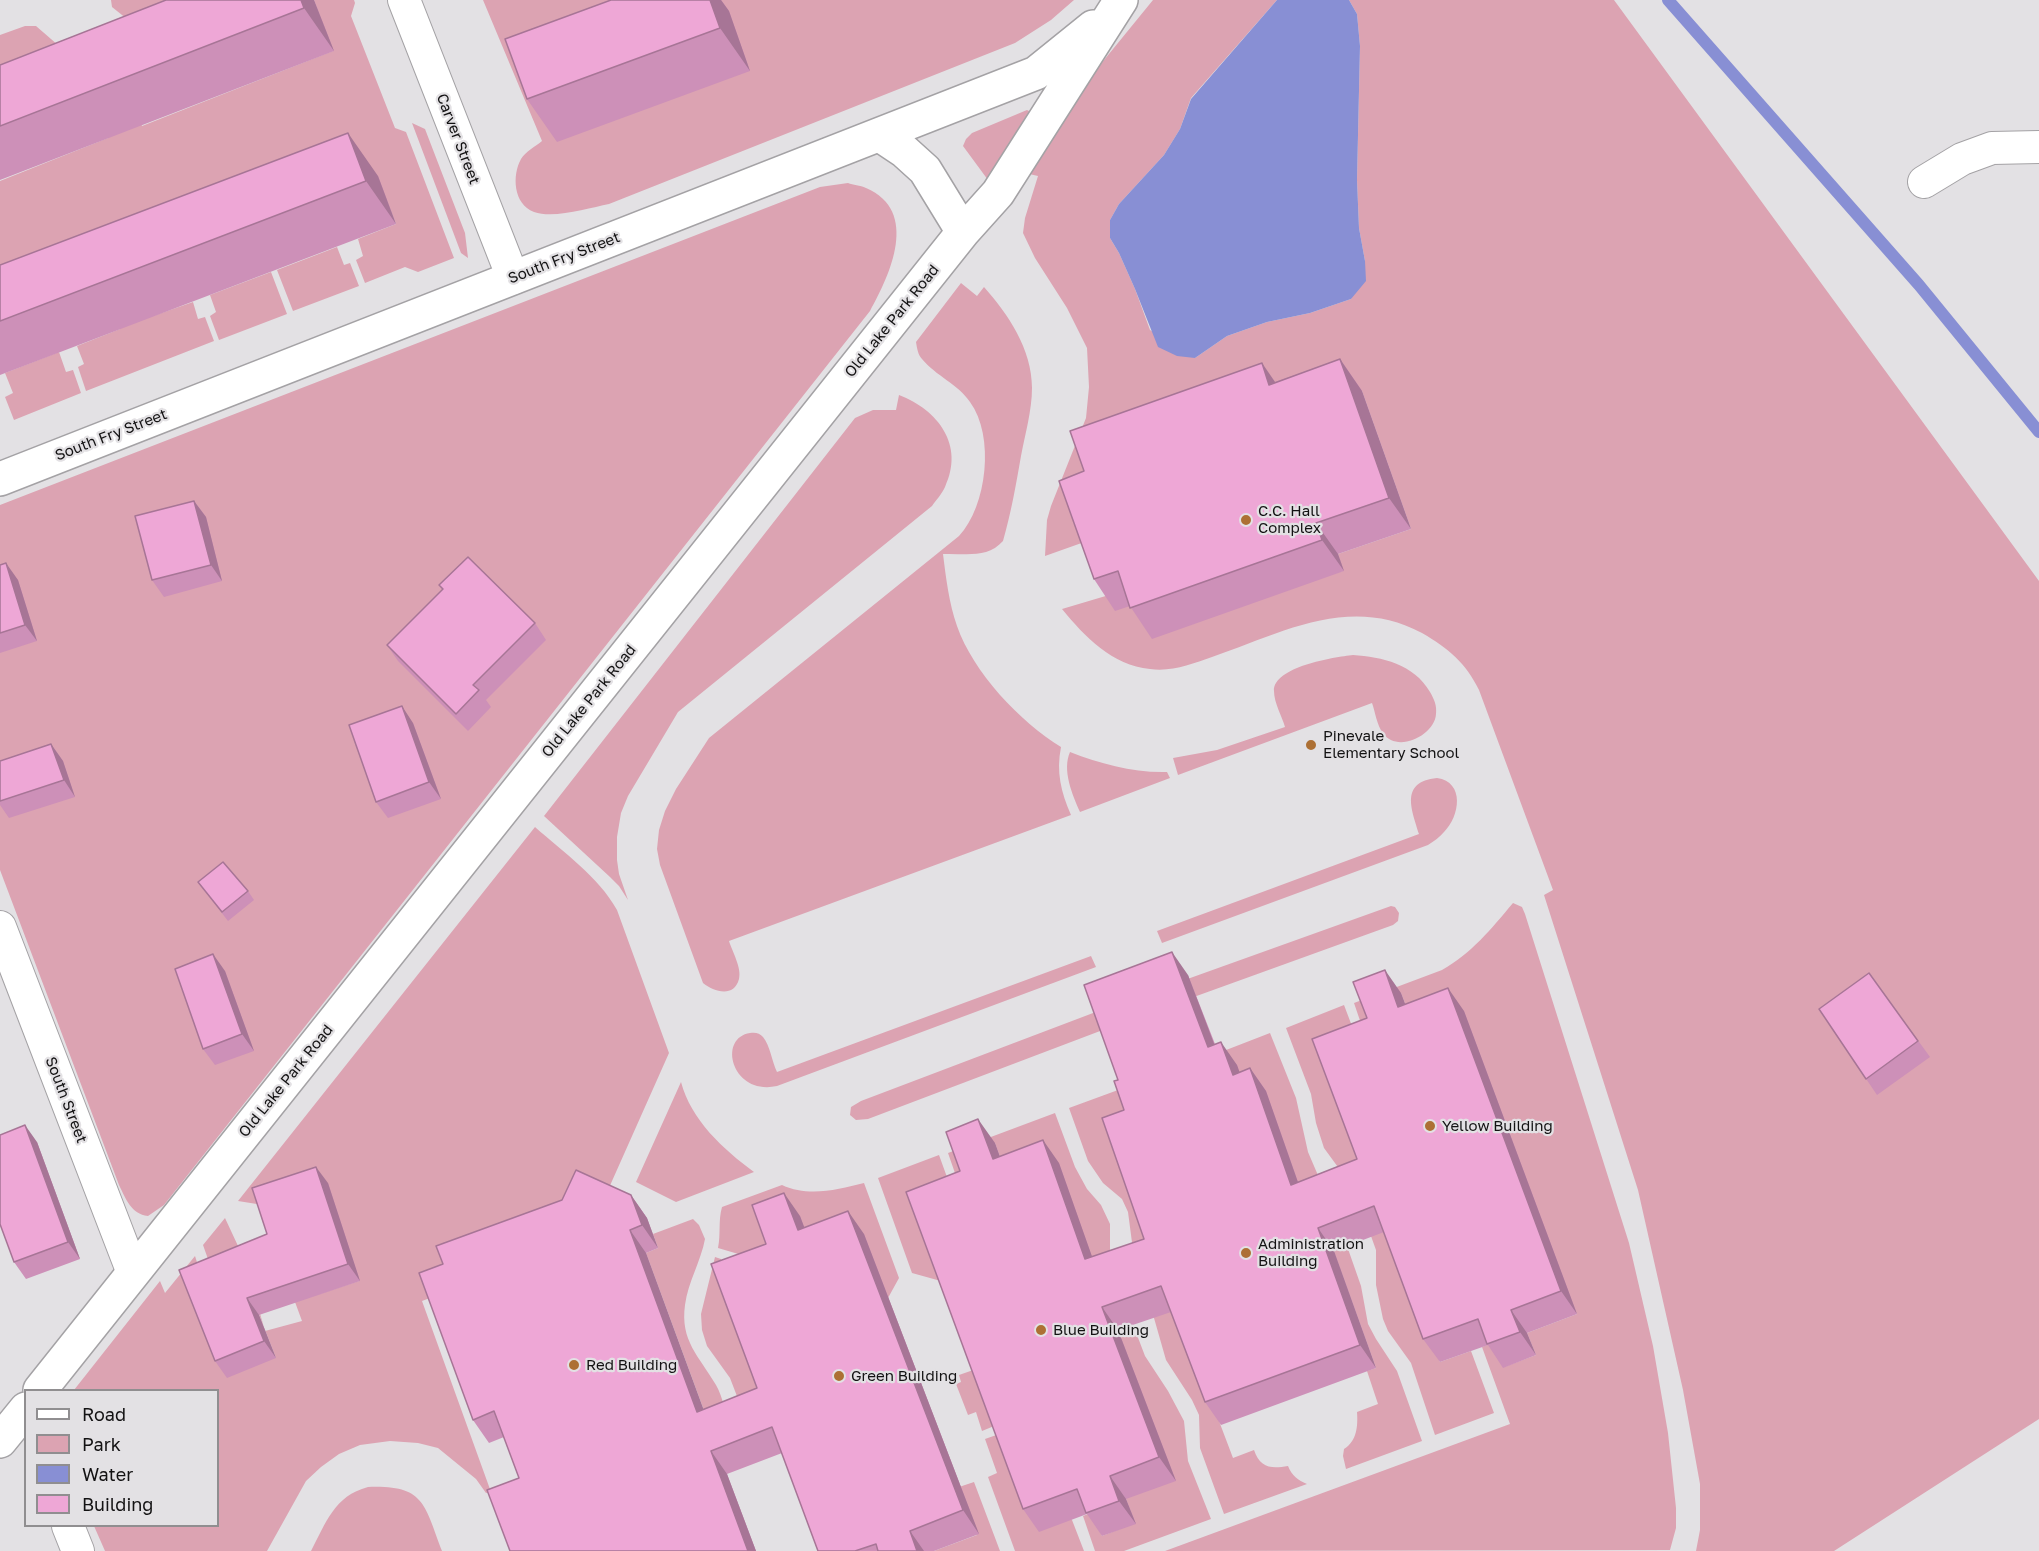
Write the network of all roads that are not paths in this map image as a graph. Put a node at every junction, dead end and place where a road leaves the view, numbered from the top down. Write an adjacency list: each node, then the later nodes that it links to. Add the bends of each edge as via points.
1 (404, 0): 7 (street, Carver Street)
2 (1117, 6): 3 (street, South Fry Street, via 1036,74); 6 (street, Old Lake Park Road, via 998,193)
3 (880, 135): 6 (street, via 925,170); 7 (street, South Fry Street)
4 (2039, 147): 5 (street, via 1992,148 1962,159)
5 (1924, 182)
6 (963, 232): 10 (street, Old Lake Park Road)
7 (513, 278): 8 (street, South Fry Street)
8 (0, 478)
9 (0, 927): 10 (street, South Street)
10 (133, 1273): 11 (street, Old Lake Park Road)
11 (43, 1389)
12 (24, 1414): 13 (street, Old Lake Park Road)
13 (0, 1441)
14 (68, 1527): 15 (street)
15 (78, 1551)

